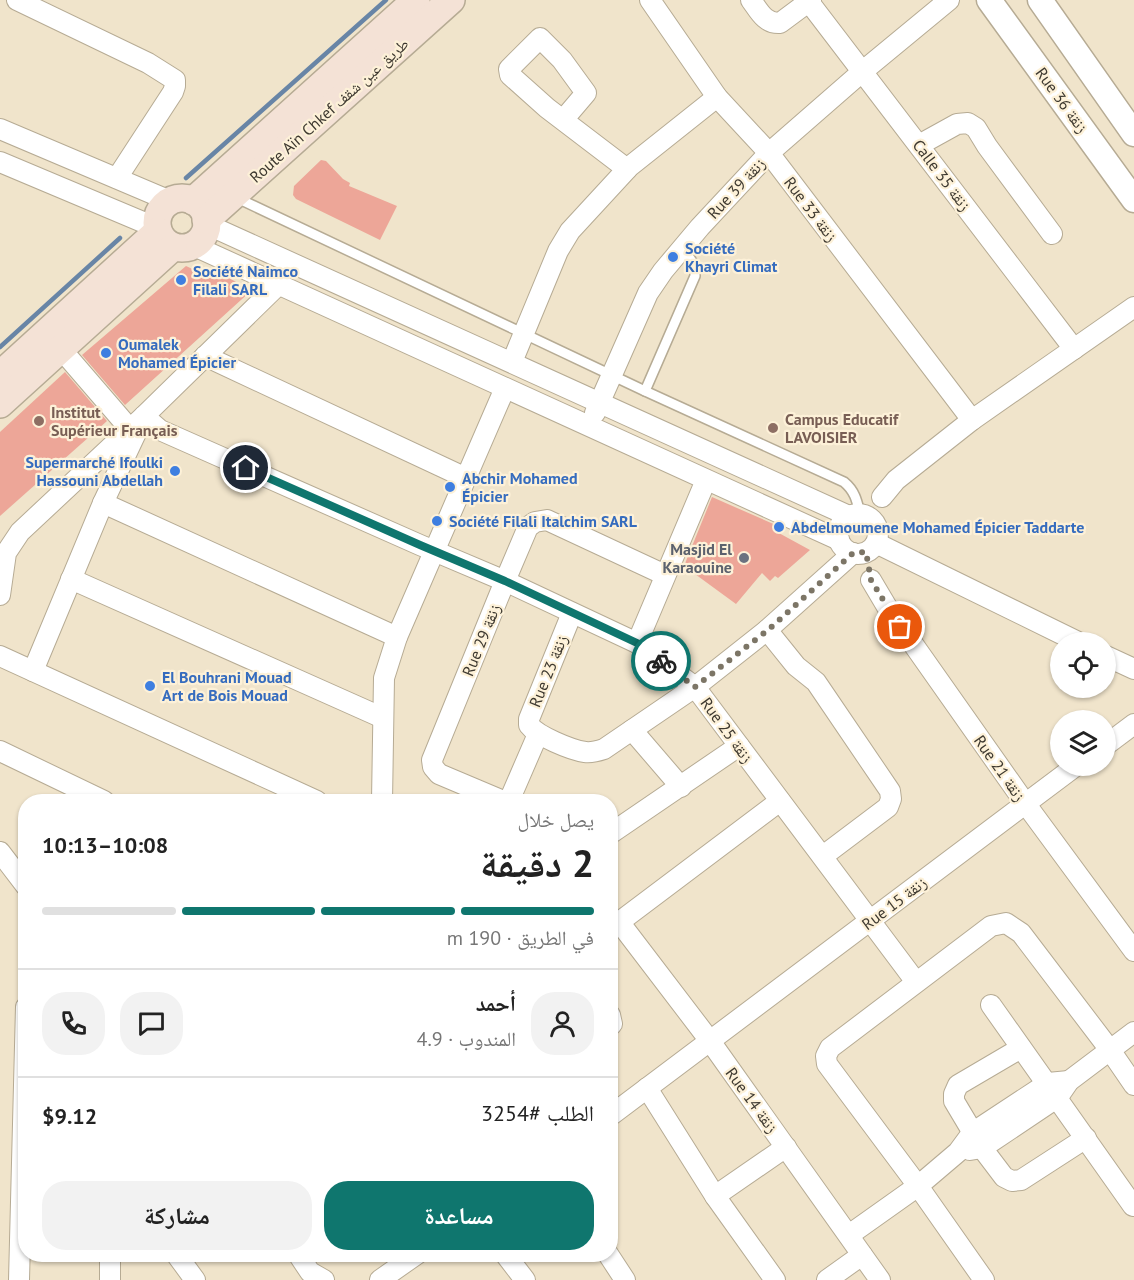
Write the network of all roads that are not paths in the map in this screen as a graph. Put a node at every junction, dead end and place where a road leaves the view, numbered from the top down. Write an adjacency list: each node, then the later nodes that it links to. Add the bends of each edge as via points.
1 (17, 0): 19 (street, via 174,80 175,88)
2 (416, 0): 22 (main road, Route Aïn Chkef طريق عين شقف)
3 (451, 0): 20 (main road, Route Aïn Chkef طريق عين شقف)
4 (650, 0): 11 (street, Rue 33 زنقة)
5 (751, 0): 9 (street, Calle 35 زنقة, via 768,21 780,23)
6 (949, 0): 10 (street, Rue 39 زنقة)
7 (989, 0): 21 (street, Rue 36 زنقة)
8 (1040, 0): 14 (street)
9 (810, 1): 10 (street, Calle 35 زنقة)
10 (862, 71): 15 (street, Calle 35 زنقة); 16 (street, Rue 39 زنقة)
11 (717, 97): 16 (street, Rue 33 زنقة); 18 (street)
12 (563, 120): 18 (street)
13 (0, 129): 19 (street)
14 (1134, 134)
15 (919, 145): 23 (street, via 957,124 968,123 976,128); 29 (street, Calle 35 زنقة)
16 (769, 153): 24 (street, Rue 39 زنقة); 38 (street, Rue 33 زنقة)
17 (0, 162): 22 (street)
18 (627, 169): 27 (street, via 570,231)
19 (117, 178): 22 (street)
20 (233, 196): 22 (main road, Route Aïn Chkef طريق عين شقف); 27 (lane)
21 (1134, 200)
22 (182, 225): 25 (street); 28 (main road, Route Aïn Chkef طريق عين شقف); 31 (street); 33 (main road, Route Aïn Chkef طريق عين شقف)
23 (1052, 234)
24 (683, 248): 32 (street, Rue 39 زنقة, via 648,293); 35 (lane, via 695,266 695,276)
25 (278, 285): 30 (street); 34 (street)
26 (1134, 307): 29 (street)
27 (524, 333): 31 (street); 32 (lane)
28 (61, 348): 37 (main road, Route Aïn Chkef طريق عين شقف); 39 (street, Rue 25 زنقة)
29 (1074, 349): 38 (street)
30 (206, 356): 39 (street); 41 (street)
31 (512, 362): 36 (street)
32 (611, 374): 35 (lane); 36 (street, Rue 39 زنقة)
33 (0, 375)
34 (505, 388): 40 (street); 41 (street)
35 (645, 391): 44 (lane, via 844,482 856,498)
36 (600, 402): 40 (street, Rue 39 زنقة); 44 (street)
37 (0, 404)
38 (972, 420): 44 (street, via 896,480)
39 (136, 422): 43 (street); 45 (street, Rue 25 زنقة); 49 (street, via 20,532 6,553)
40 (589, 427): 42 (street)
41 (466, 478): 45 (street)
42 (706, 480): 44 (street); 46 (street)
43 (103, 503): 47 (street); 53 (street)
44 (860, 535): 51 (street, Rue 23 زنقة); 52 (street); 75 (street, Rue 21 زنقة, via 871,580 887,607)
45 (435, 551): 48 (street, Rue 25 زنقة); 53 (street)
46 (665, 575): 48 (street, Rue 29 زنقة, via 546,520 528,527); 54 (street)
47 (71, 579): 58 (street); 60 (street)
48 (505, 581): 50 (street, Rue 25 زنقة); 72 (street, Rue 29 زنقة, via 432,760 439,774)
49 (0, 595)
50 (572, 613): 54 (street, Rue 25 زنقة); 63 (street, Rue 23 زنقة, via 529,719)
51 (768, 630): 59 (street, Rue 23 زنقة); 77 (street, via 796,666 816,682 890,791 888,807)
52 (1058, 632)
53 (397, 638): 60 (street, via 384,678)
54 (637, 643): 59 (street, Rue 25 زنقة)
55 (0, 656): 58 (street)
56 (1116, 661): 57 (street)
57 (1134, 669)
58 (33, 671): 70 (street)
59 (695, 687): 62 (street, Rue 23 زنقة); 65 (street, Rue 25 زنقة)
60 (383, 718): 71 (street)
61 (1134, 724): 64 (street)
62 (632, 730): 63 (street, Rue 23 زنقة, via 604,749 591,752); 68 (street)
63 (537, 734): 73 (street)
64 (1116, 738)
65 (739, 746): 68 (street); 74 (street, Rue 25 زنقة)
66 (0, 751): 69 (street)
67 (1062, 776): 75 (street, Rue 15 زنقة)
68 (681, 787): 76 (street)
69 (89, 794)
70 (298, 794)
71 (382, 794)
72 (486, 794)
73 (512, 794)
74 (780, 801): 77 (street, Rue 25 زنقة); 79 (street)
75 (1025, 803): 78 (street, Rue 15 زنقة); 80 (street, Rue 21 زنقة)
76 (618, 829)
77 (823, 856): 78 (street, Rue 25 زنقة)
78 (871, 920): 83 (street, Rue 25 زنقة); 86 (street, Rue 15 زنقة)
79 (618, 924)
80 (1127, 928): 82 (street, Rue 21 زنقة)
81 (618, 930): 86 (street, Rue 14 زنقة)
82 (1134, 951)
83 (916, 982): 88 (street, via 991,926 1006,924 1021,933); 96 (street, via 830,1048 826,1056 827,1064)
84 (991, 1005): 87 (street)
85 (1134, 1032): 88 (street)
86 (710, 1041): 91 (street, Rue 15 زنقة); 95 (street, Rue 14 زنقة)
87 (1021, 1048): 90 (street); 94 (street, via 958,1085 954,1101)
88 (1110, 1050): 89 (street); 90 (street)
89 (1134, 1085)
90 (1058, 1087): 93 (street); 94 (street)
91 (647, 1088): 92 (street, Rue 15 زنقة); 97 (street)
92 (618, 1110)
93 (1086, 1138): 94 (street, via 1021,1180 1012,1181 1004,1177); 98 (street)
94 (977, 1141): 96 (street)
95 (786, 1147): 97 (street); 99 (street, Rue 14 زنقة)
96 (918, 1185): 99 (street); 118 (street)
97 (715, 1196): 115 (street)
98 (1133, 1206)
99 (849, 1235): 100 (street, Rue 14 زنقة)
100 (862, 1255): 116 (street); 117 (street, Rue 14 زنقة)
101 (19, 1262): 110 (street)
102 (110, 1262): 111 (street)
103 (182, 1262): 112 (street)
104 (304, 1262): 108 (street)
105 (406, 1262): 113 (street)
106 (512, 1262): 114 (street)
107 (611, 1262): 109 (street)
108 (315, 1277)
109 (618, 1277)
110 (19, 1280)
111 (110, 1280)
112 (195, 1280)
113 (380, 1280)
114 (525, 1280)
115 (775, 1280)
116 (827, 1280)
117 (880, 1280)
118 (984, 1280)

